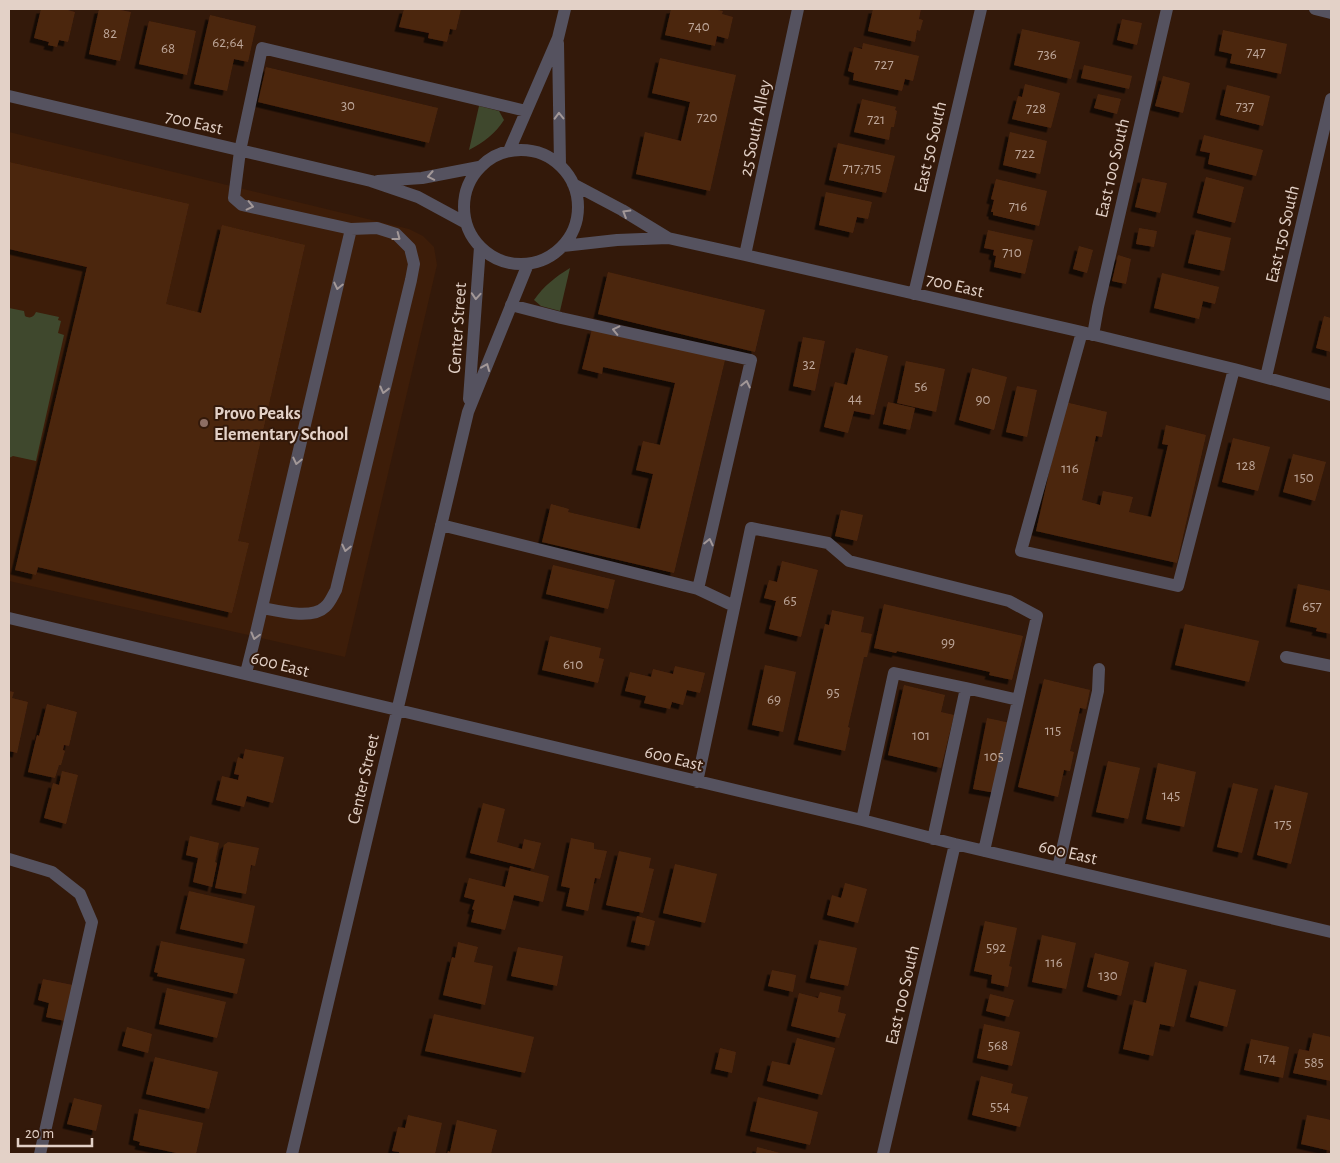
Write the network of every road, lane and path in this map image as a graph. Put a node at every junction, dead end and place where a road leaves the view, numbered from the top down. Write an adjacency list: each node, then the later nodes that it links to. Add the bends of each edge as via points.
1 (565, 9): 7 (street)
2 (798, 9): 22 (street, 25 South Alley)
3 (981, 9): 24 (street, East 50 South)
4 (1168, 9): 26 (street, East 100 South, via 1098,306)
5 (1315, 9): 6 (street)
6 (1331, 13)
7 (558, 38): 10 (street); 13 (street, one-way to 7)
8 (9, 96): 11 (street, 700 East)
9 (1331, 99): 28 (street, East 150 South)
10 (526, 111): 11 (street, via 262,48); 12 (street)
11 (240, 151): 15 (street, 700 East); 18 (street, one-way to 18, via 234,198 242,205)
12 (509, 151): 13 (street, via 532,151); 14 (street, via 490,158)
13 (560, 165): 16 (street)
14 (479, 167): 15 (street, 700 East, one-way to 15, via 422,178); 17 (street, via 465,192)
15 (370, 182): 17 (street, 700 East, via 418,197)
16 (573, 184): 19 (street, 700 East, one-way to 16); 20 (street, via 577,213 573,229)
17 (466, 223): 21 (street)
18 (351, 229): 34 (street, one-way to 34); 34 (street, one-way to 34, via 377,228 396,234 410,248 414,264 411,280 336,590 325,608 313,614)
19 (668, 238): 20 (street, 700 East); 22 (street, 700 East)
20 (562, 246): 23 (street, via 552,255)
21 (480, 247): 23 (street, via 506,263); 30 (street, Center Street, one-way to 30)
22 (745, 255): 24 (street, 700 East)
23 (528, 264): 25 (street, Center Street)
24 (914, 294): 26 (street, 700 East)
25 (511, 305): 30 (street, Center Street, one-way to 25); 32 (street, one-way to 25, via 751,360)
26 (1087, 334): 27 (street, 700 East); 27 (street, East 100 South, via 1020,552 1178,586)
27 (1234, 369): 28 (street, 700 East)
28 (1266, 377): 29 (street)
29 (1331, 395)
30 (468, 412): 31 (street, Center Street)
31 (441, 525): 32 (street); 42 (street, Center Street)
32 (698, 590): 33 (street)
33 (734, 606): 41 (street, via 751,528 828,544 850,561 1009,600 1037,616); 43 (street)
34 (262, 608): 39 (street, one-way to 39)
35 (9, 618): 39 (street, 600 East)
36 (1286, 657): 37 (street)
37 (1331, 666)
38 (1099, 669): 49 (street, via 1098,691)
39 (246, 673): 42 (street, 600 East)
40 (966, 688): 41 (street); 44 (street, via 894,673); 45 (street)
41 (1018, 700): 47 (street)
42 (398, 710): 43 (street, 600 East); 52 (street, Center Street)
43 (697, 782): 44 (street, 600 East)
44 (862, 820): 45 (street, 600 East)
45 (932, 839): 46 (street, 600 East)
46 (955, 844): 47 (street, 600 East); 53 (street, East 100 South)
47 (984, 851): 49 (street, 600 East)
48 (9, 859): 51 (street, via 52,872 80,894 92,922)
49 (1058, 868): 50 (street, 600 East)
50 (1331, 932)
51 (40, 1154)
52 (292, 1154)
53 (882, 1154)

